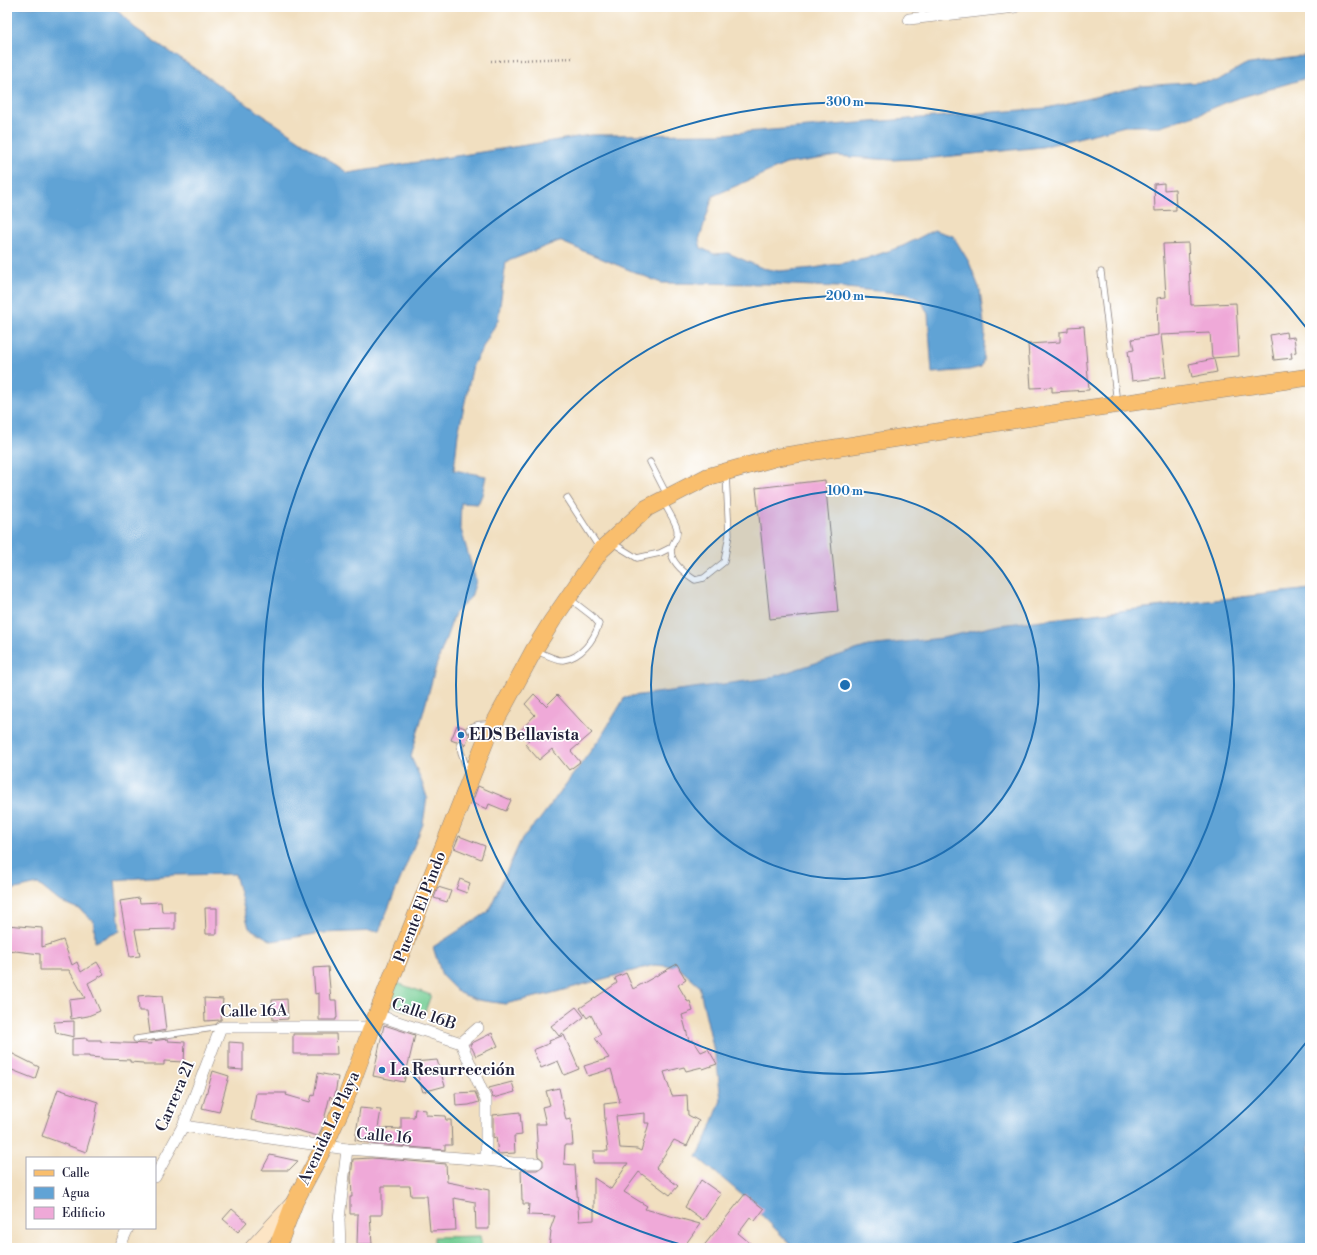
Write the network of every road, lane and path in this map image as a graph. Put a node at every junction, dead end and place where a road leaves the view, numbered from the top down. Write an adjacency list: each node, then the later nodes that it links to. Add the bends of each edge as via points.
1 (1015, 7): 2 (street)
2 (909, 19)
3 (572, 58): 4 (path)
4 (490, 61)
5 (1101, 272): 7 (lane)
6 (1310, 377): 7 (main road, Puente El Pindo)
7 (1117, 405): 9 (main road, Puente El Pindo, via 778,457)
8 (650, 462): 11 (lane)
9 (726, 471): 11 (main road, Puente El Pindo, via 707,477); 13 (lane, via 729,535 724,562 704,578 696,580 682,570 672,555)
10 (567, 498): 12 (lane)
11 (665, 499): 12 (main road, Puente El Pindo, via 647,508); 13 (lane, via 677,527 677,540)
12 (606, 546): 13 (lane, via 637,558 660,554); 14 (main road, Puente El Pindo)
13 (672, 547)
14 (568, 598): 15 (main road, Puente El Pindo); 15 (lane, via 599,624 596,636 578,656 562,660)
15 (534, 650): 16 (main road, Puente El Pindo)
16 (494, 724): 17 (lane, via 481,724); 19 (main road, Puente El Pindo)
17 (469, 729)
18 (460, 744): 19 (lane, via 460,752)
19 (470, 777): 20 (main road, Puente El Pindo)
20 (377, 1016): 21 (street, Calle 16A); 24 (street, Calle 16B); 26 (main road, Avenida La Playa)
21 (221, 1026): 23 (lane, Calle 16A); 25 (street, Carrera 21)
22 (478, 1028): 24 (street)
23 (136, 1039)
24 (461, 1044): 28 (street, via 486,1100)
25 (182, 1126): 26 (street, Calle 16); 30 (street, Carrera 21)
26 (325, 1145): 27 (street, Calle 16); 31 (main road, Avenida La Playa)
27 (347, 1148): 28 (street, Calle 16); 36 (street, via 339,1219)
28 (486, 1160): 29 (street, Calle 16)
29 (537, 1163)
30 (156, 1175)
31 (295, 1201): 34 (main road); 35 (main road, Avenida La Playa)
32 (128, 1229): 33 (street)
33 (119, 1248)
34 (252, 1248)
35 (277, 1248)
36 (340, 1248)

